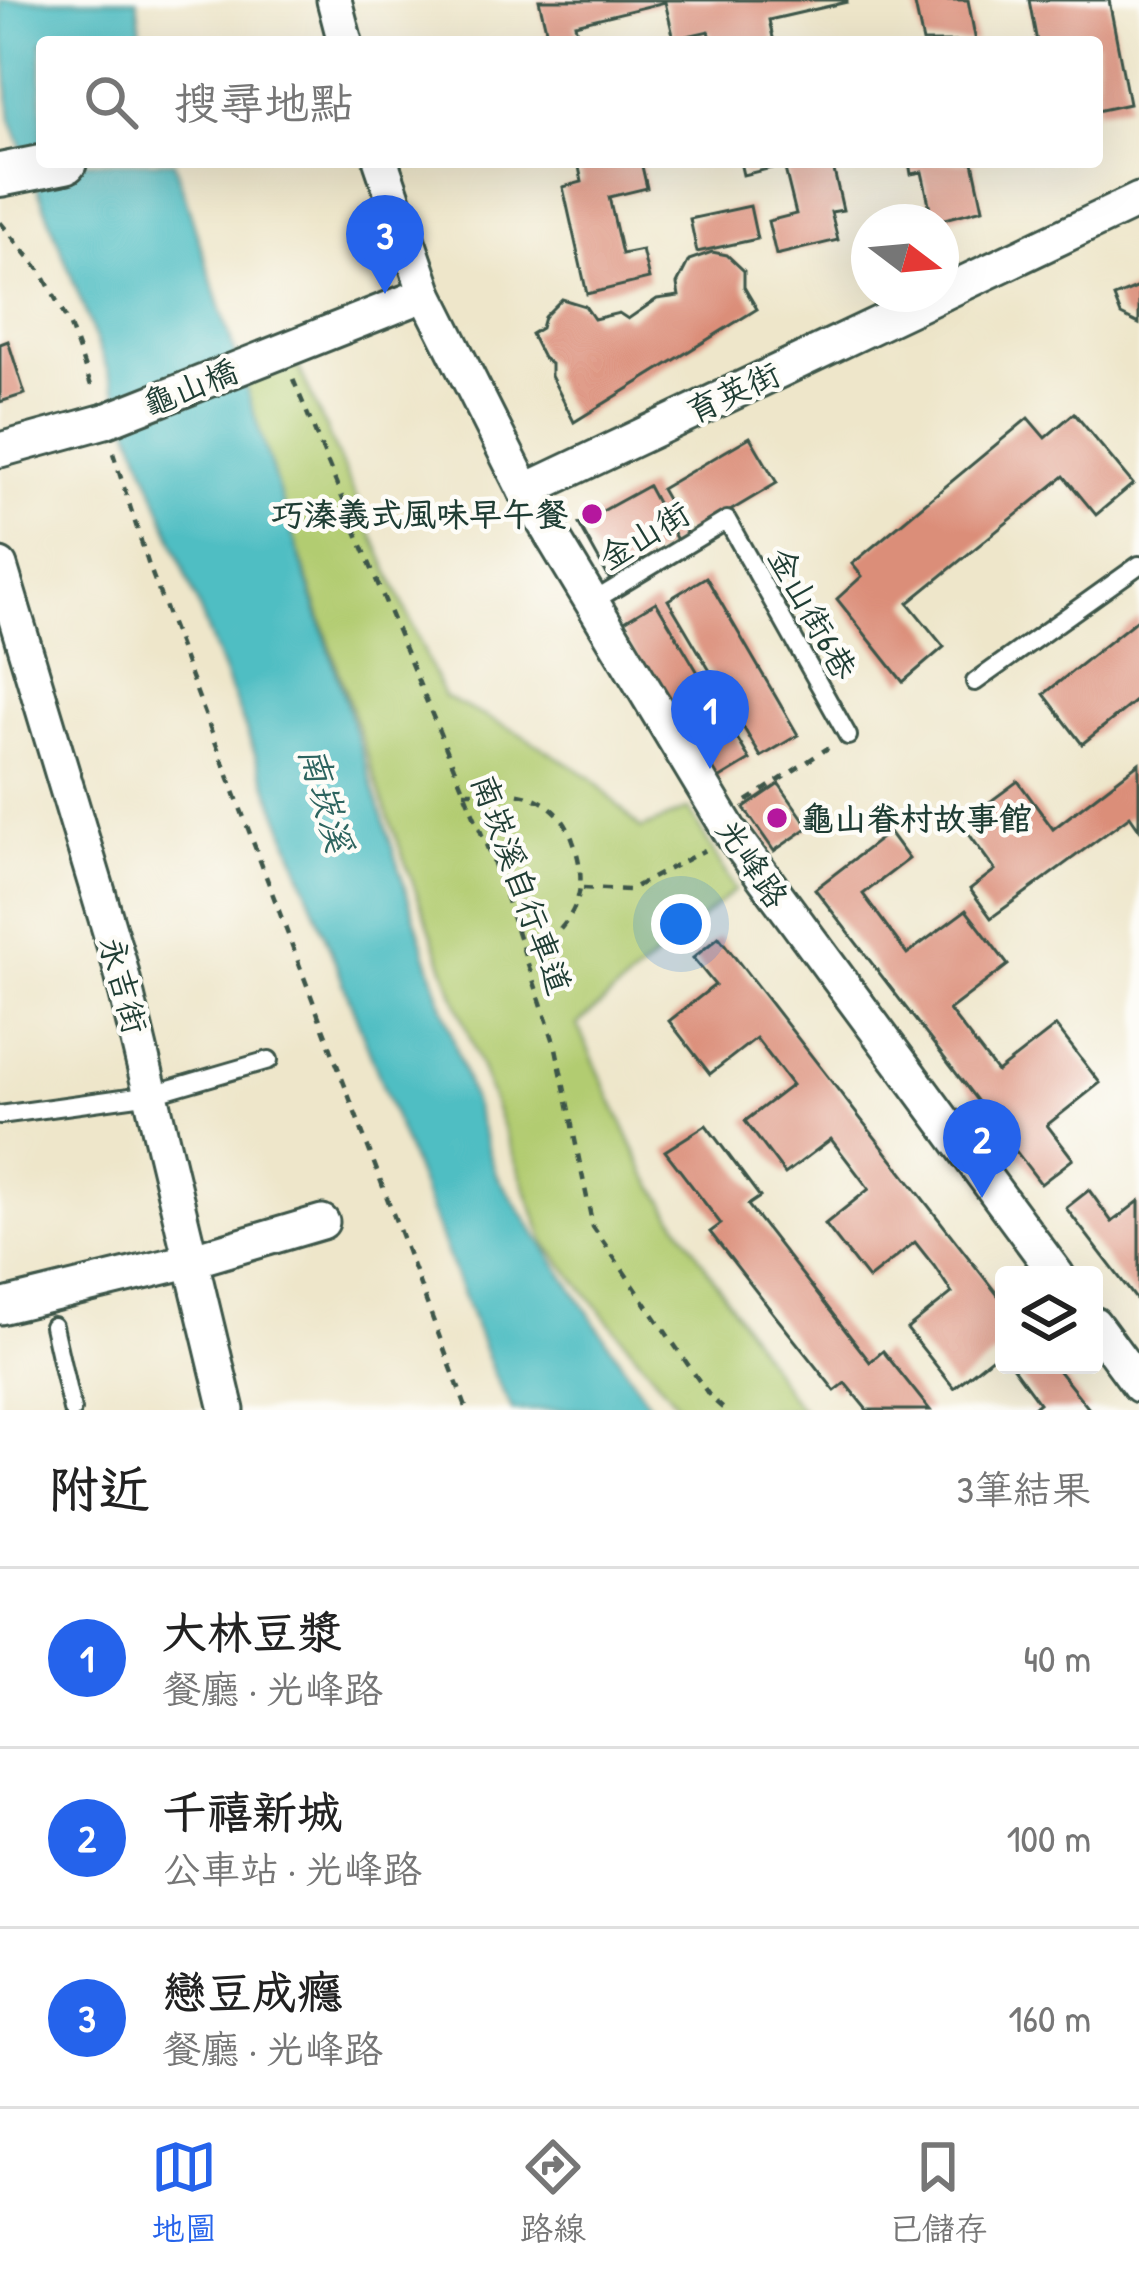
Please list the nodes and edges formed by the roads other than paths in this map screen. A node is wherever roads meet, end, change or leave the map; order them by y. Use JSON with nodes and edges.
{"nodes":[{"id":1,"x":334,"y":0,"type":"edge"},
{"id":2,"x":343,"y":36,"type":"edge"},
{"id":3,"x":36,"y":168,"type":"edge"},
{"id":4,"x":383,"y":168,"type":"edge"},
{"id":5,"x":0,"y":175,"type":"edge"},
{"id":6,"x":1139,"y":200,"type":"edge"},
{"id":7,"x":959,"y":285,"type":"edge"},
{"id":8,"x":426,"y":294,"type":"junction"},
{"id":9,"x":903,"y":312,"type":"edge"},
{"id":10,"x":0,"y":450,"type":"edge"},
{"id":11,"x":525,"y":491,"type":"junction"},
{"id":12,"x":727,"y":520,"type":"joint"},
{"id":13,"x":1139,"y":565,"type":"edge"},
{"id":14,"x":0,"y":566,"type":"edge"},
{"id":15,"x":592,"y":602,"type":"junction"},
{"id":16,"x":975,"y":682,"type":"dead end"},
{"id":17,"x":848,"y":736,"type":"road end"},
{"id":18,"x":269,"y":1060,"type":"dead end"},
{"id":19,"x":152,"y":1094,"type":"junction"},
{"id":20,"x":0,"y":1115,"type":"edge"},
{"id":21,"x":322,"y":1222,"type":"dead end"},
{"id":22,"x":193,"y":1260,"type":"junction"},
{"id":23,"x":1051,"y":1266,"type":"edge"},
{"id":24,"x":0,"y":1307,"type":"edge"},
{"id":25,"x":53,"y":1326,"type":"dead end"},
{"id":26,"x":1103,"y":1336,"type":"edge"},
{"id":27,"x":1139,"y":1384,"type":"edge"},
{"id":28,"x":71,"y":1410,"type":"edge"},
{"id":29,"x":227,"y":1410,"type":"edge"}],
"edges":[{"from":1,"to":2,"type":"street"},
{"from":3,"to":5,"type":"street"},
{"from":4,"to":8,"type":"street","name":"光峰路"},
{"from":6,"to":7,"type":"street","name":"育英街"},
{"from":8,"to":10,"type":"street","name":"龜山橋"},
{"from":8,"to":11,"type":"street","name":"光峰路"},
{"from":9,"to":11,"type":"street","name":"育英街"},
{"from":11,"to":15,"type":"street","name":"光峰路"},
{"from":12,"to":15,"type":"lane","name":"金山街"},
{"from":12,"to":17,"type":"lane","name":"金山街6巷"},
{"from":13,"to":16,"type":"lane"},
{"from":14,"to":19,"type":"street","name":"永吉街"},
{"from":15,"to":23,"type":"street","name":"光峰路"},
{"from":18,"to":19,"type":"lane"},
{"from":19,"to":20,"type":"lane"},
{"from":19,"to":22,"type":"street","name":"永吉街"},
{"from":21,"to":22,"type":"street"},
{"from":22,"to":24,"type":"street"},
{"from":22,"to":29,"type":"street","name":"永吉街"},
{"from":25,"to":28,"type":"lane"},
{"from":26,"to":27,"type":"street"}]}
